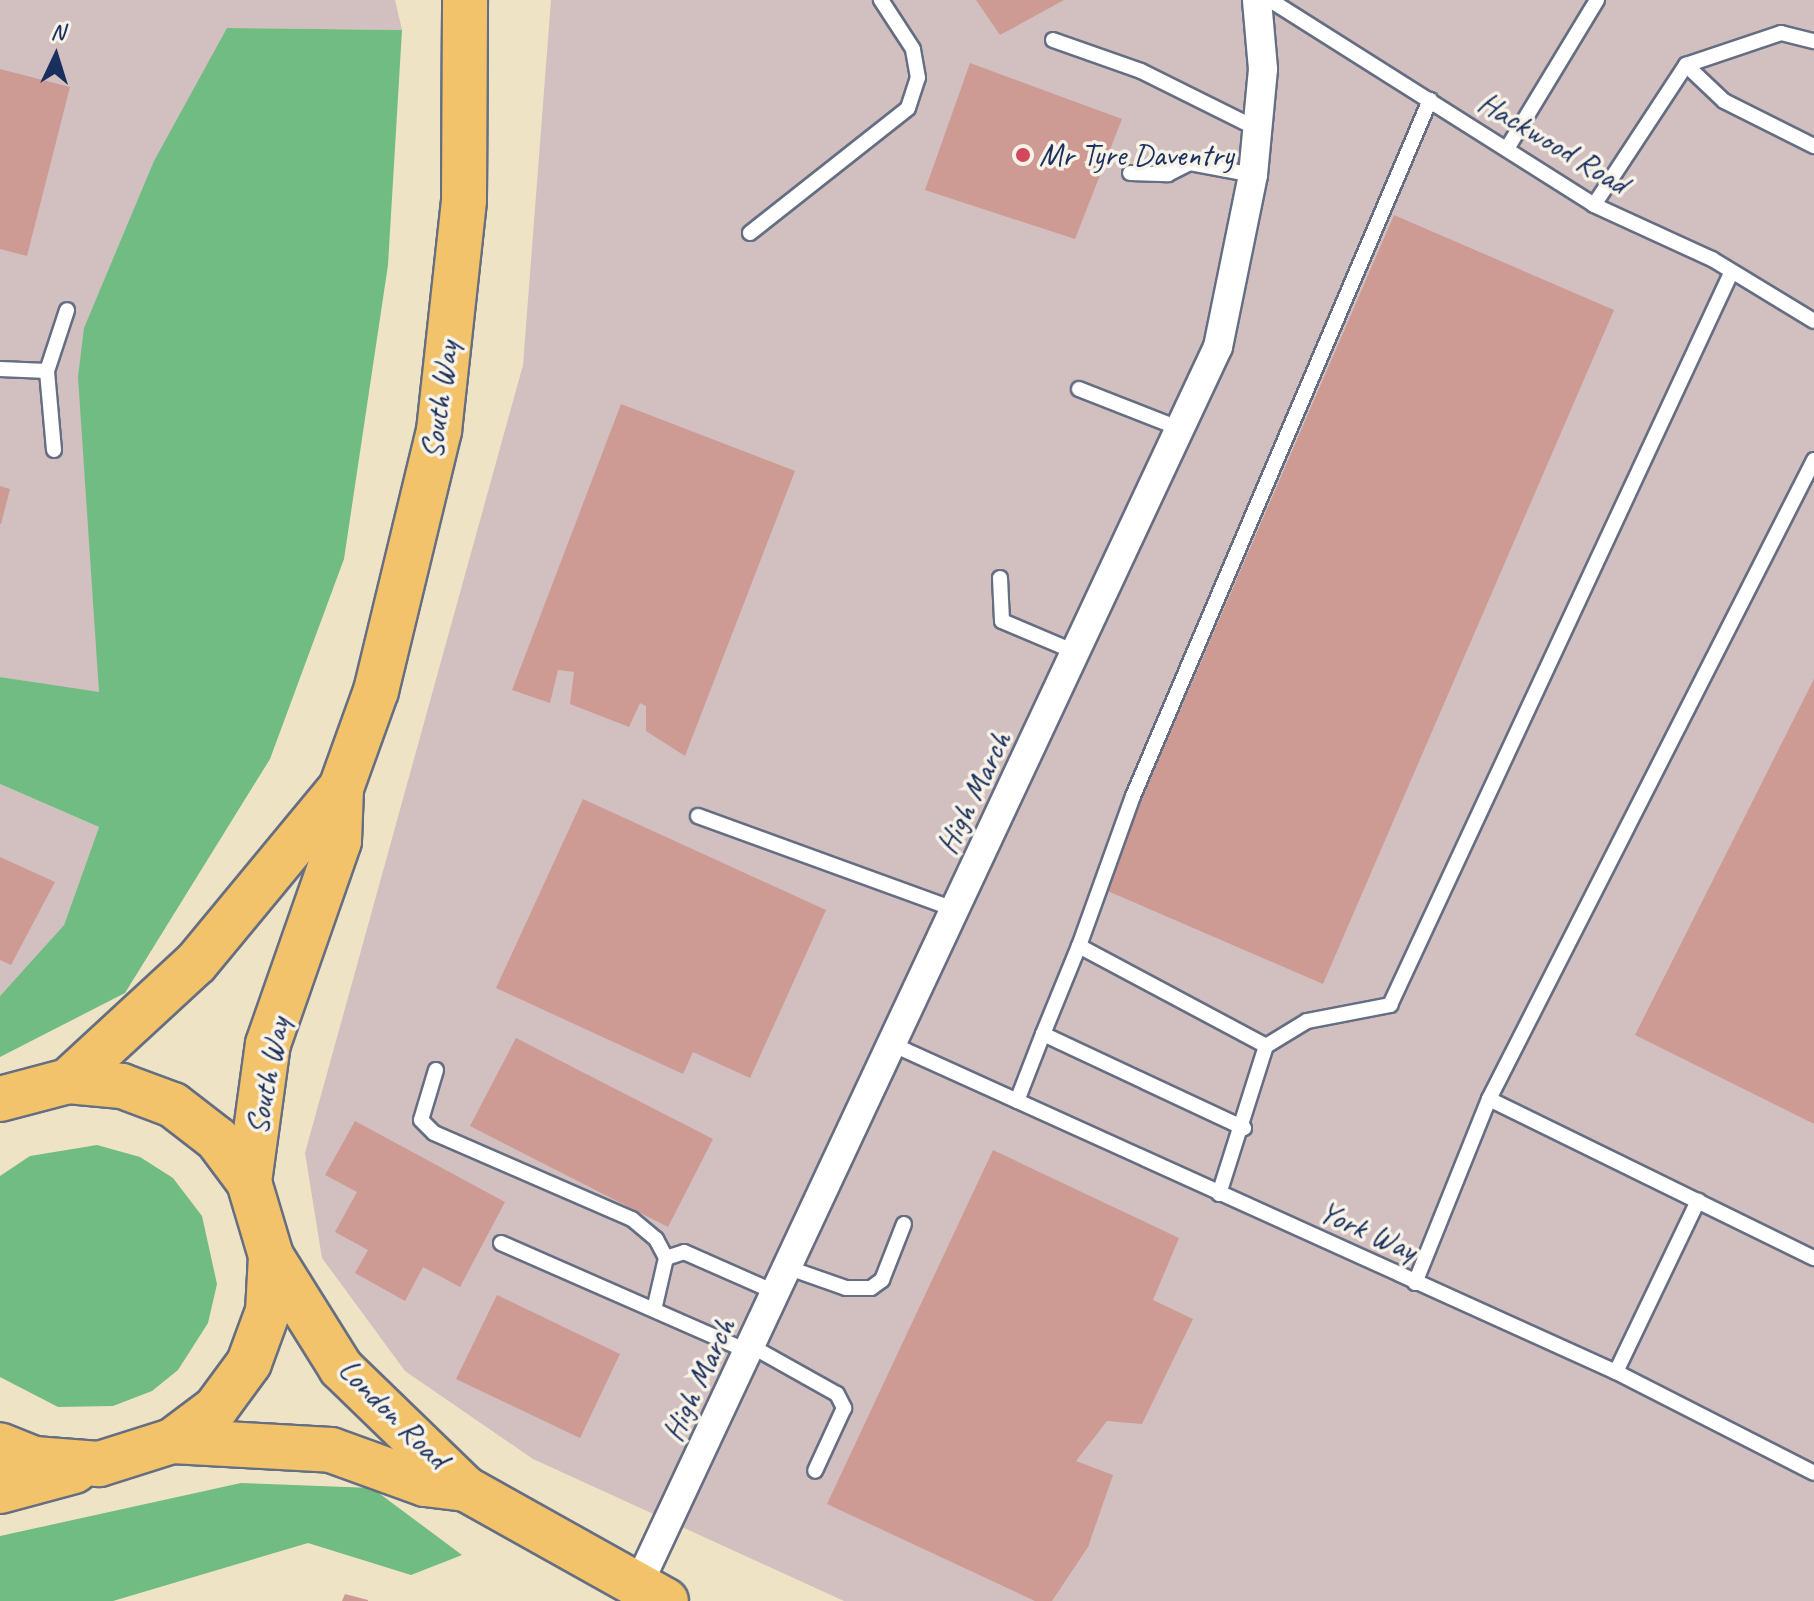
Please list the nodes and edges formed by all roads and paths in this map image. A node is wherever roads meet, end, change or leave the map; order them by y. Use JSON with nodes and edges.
{"nodes":[{"id":1,"x":465,"y":0,"type":"edge"},
{"id":2,"x":881,"y":0,"type":"edge"},
{"id":3,"x":1257,"y":0,"type":"edge"},
{"id":4,"x":1270,"y":0,"type":"edge"},
{"id":5,"x":1597,"y":0,"type":"edge"},
{"id":6,"x":1053,"y":40,"type":"dead end"},
{"id":7,"x":1814,"y":41,"type":"edge"},
{"id":8,"x":1686,"y":65,"type":"junction"},
{"id":9,"x":1430,"y":100,"type":"junction"},
{"id":10,"x":1256,"y":128,"type":"junction"},
{"id":11,"x":1814,"y":146,"type":"edge"},
{"id":12,"x":1508,"y":147,"type":"junction"},
{"id":13,"x":1130,"y":173,"type":"dead end"},
{"id":14,"x":1253,"y":175,"type":"junction"},
{"id":15,"x":1594,"y":205,"type":"junction"},
{"id":16,"x":750,"y":233,"type":"dead end"},
{"id":17,"x":1731,"y":273,"type":"junction"},
{"id":18,"x":67,"y":310,"type":"dead end"},
{"id":19,"x":1814,"y":321,"type":"edge"},
{"id":20,"x":0,"y":369,"type":"edge"},
{"id":21,"x":47,"y":371,"type":"junction"},
{"id":22,"x":1079,"y":389,"type":"dead end"},
{"id":23,"x":1181,"y":429,"type":"junction"},
{"id":24,"x":54,"y":450,"type":"dead end"},
{"id":25,"x":1814,"y":460,"type":"edge"},
{"id":26,"x":1000,"y":578,"type":"dead end"},
{"id":27,"x":1080,"y":654,"type":"junction"},
{"id":28,"x":341,"y":788,"type":"junction"},
{"id":29,"x":698,"y":816,"type":"dead end"},
{"id":30,"x":954,"y":909,"type":"junction"},
{"id":31,"x":1079,"y":946,"type":"junction"},
{"id":32,"x":1043,"y":1034,"type":"junction"},
{"id":33,"x":896,"y":1046,"type":"junction"},
{"id":34,"x":1266,"y":1046,"type":"junction"},
{"id":35,"x":436,"y":1070,"type":"dead end"},
{"id":36,"x":68,"y":1081,"type":"junction"},
{"id":37,"x":0,"y":1099,"type":"edge"},
{"id":38,"x":1489,"y":1099,"type":"junction"},
{"id":39,"x":1017,"y":1101,"type":"junction"},
{"id":40,"x":1244,"y":1128,"type":"junction"},
{"id":41,"x":249,"y":1182,"type":"junction"},
{"id":42,"x":1219,"y":1194,"type":"junction"},
{"id":43,"x":1698,"y":1201,"type":"junction"},
{"id":44,"x":904,"y":1224,"type":"dead end"},
{"id":45,"x":501,"y":1243,"type":"dead end"},
{"id":46,"x":271,"y":1256,"type":"junction"},
{"id":47,"x":666,"y":1258,"type":"junction"},
{"id":48,"x":1814,"y":1258,"type":"edge"},
{"id":49,"x":789,"y":1268,"type":"junction"},
{"id":50,"x":1415,"y":1283,"type":"junction"},
{"id":51,"x":777,"y":1293,"type":"junction"},
{"id":52,"x":654,"y":1310,"type":"junction"},
{"id":53,"x":750,"y":1349,"type":"junction"},
{"id":54,"x":1616,"y":1372,"type":"junction"},
{"id":55,"x":172,"y":1441,"type":"junction"},
{"id":56,"x":0,"y":1445,"type":"edge"},
{"id":57,"x":99,"y":1464,"type":"junction"},
{"id":58,"x":815,"y":1471,"type":"dead end"},
{"id":59,"x":1814,"y":1473,"type":"edge"},
{"id":60,"x":466,"y":1489,"type":"junction"},
{"id":61,"x":0,"y":1491,"type":"edge"},
{"id":62,"x":652,"y":1593,"type":"edge"}],
"edges":[{"from":1,"to":28,"type":"main road","name":"South Way"},
{"from":2,"to":16,"type":"lane"},
{"from":3,"to":10,"type":"street","name":"High March"},
{"from":4,"to":9,"type":"lane","name":"Hackwood Road"},
{"from":5,"to":12,"type":"lane"},
{"from":6,"to":10,"type":"lane"},
{"from":7,"to":8,"type":"lane"},
{"from":8,"to":11,"type":"lane"},
{"from":8,"to":15,"type":"lane"},
{"from":9,"to":12,"type":"lane","name":"Hackwood Road"},
{"from":9,"to":31,"type":"lane"},
{"from":10,"to":14,"type":"street","name":"High March"},
{"from":12,"to":15,"type":"lane","name":"Hackwood Road"},
{"from":13,"to":14,"type":"lane"},
{"from":14,"to":23,"type":"street","name":"High March"},
{"from":15,"to":17,"type":"lane","name":"Hackwood Road"},
{"from":17,"to":19,"type":"lane","name":"Hackwood Road"},
{"from":17,"to":34,"type":"lane"},
{"from":18,"to":21,"type":"lane"},
{"from":20,"to":21,"type":"lane"},
{"from":21,"to":24,"type":"lane"},
{"from":22,"to":23,"type":"lane"},
{"from":23,"to":27,"type":"street","name":"High March"},
{"from":25,"to":38,"type":"lane"},
{"from":26,"to":27,"type":"lane"},
{"from":27,"to":30,"type":"street","name":"High March"},
{"from":28,"to":36,"type":"main road","name":"South Way"},
{"from":28,"to":41,"type":"main road","name":"South Way"},
{"from":29,"to":30,"type":"lane"},
{"from":30,"to":33,"type":"street","name":"High March"},
{"from":31,"to":32,"type":"lane"},
{"from":31,"to":34,"type":"lane"},
{"from":32,"to":39,"type":"lane"},
{"from":32,"to":40,"type":"lane"},
{"from":33,"to":39,"type":"lane","name":"York Way"},
{"from":33,"to":49,"type":"street","name":"High March"},
{"from":34,"to":40,"type":"lane"},
{"from":35,"to":47,"type":"lane"},
{"from":36,"to":37,"type":"main road"},
{"from":36,"to":41,"type":"main road"},
{"from":38,"to":43,"type":"lane"},
{"from":38,"to":50,"type":"lane"},
{"from":39,"to":42,"type":"lane","name":"York Way"},
{"from":40,"to":42,"type":"lane"},
{"from":41,"to":46,"type":"main road"},
{"from":42,"to":50,"type":"lane","name":"York Way"},
{"from":43,"to":48,"type":"lane"},
{"from":43,"to":54,"type":"lane"},
{"from":44,"to":49,"type":"lane"},
{"from":45,"to":52,"type":"lane"},
{"from":46,"to":55,"type":"main road"},
{"from":46,"to":60,"type":"main road","name":"London Road"},
{"from":47,"to":51,"type":"lane"},
{"from":47,"to":52,"type":"lane"},
{"from":49,"to":51,"type":"street","name":"High March"},
{"from":50,"to":54,"type":"lane","name":"York Way"},
{"from":51,"to":53,"type":"street","name":"High March"},
{"from":52,"to":53,"type":"lane"},
{"from":53,"to":58,"type":"lane"},
{"from":53,"to":62,"type":"street","name":"High March"},
{"from":54,"to":59,"type":"lane","name":"York Way"},
{"from":55,"to":57,"type":"main road"},
{"from":55,"to":60,"type":"main road","name":"London Road"},
{"from":56,"to":57,"type":"main road"},
{"from":57,"to":61,"type":"main road"},
{"from":60,"to":62,"type":"main road","name":"London Road"}]}
